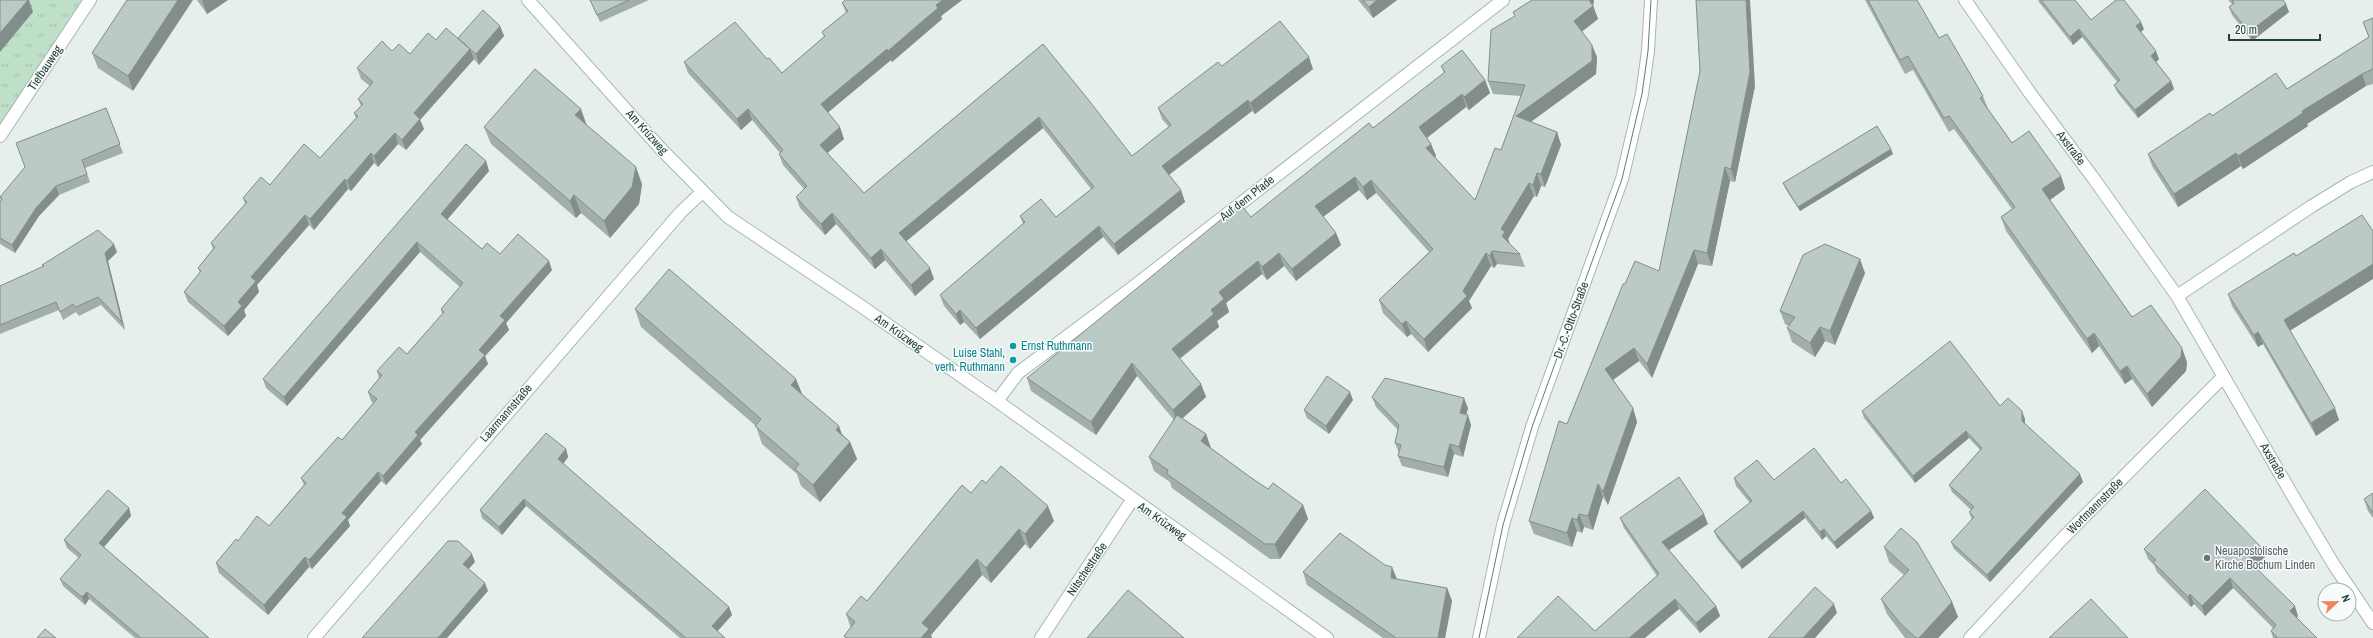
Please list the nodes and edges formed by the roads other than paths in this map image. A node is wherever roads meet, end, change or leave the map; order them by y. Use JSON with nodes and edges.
{"nodes":[{"id":1,"x":90,"y":0,"type":"edge"},
{"id":2,"x":528,"y":0,"type":"edge"},
{"id":3,"x":1503,"y":0,"type":"edge"},
{"id":4,"x":1651,"y":0,"type":"edge"},
{"id":5,"x":1965,"y":0,"type":"edge"},
{"id":6,"x":0,"y":136,"type":"edge"},
{"id":7,"x":2373,"y":172,"type":"edge"},
{"id":8,"x":702,"y":192,"type":"junction"},
{"id":9,"x":2177,"y":296,"type":"junction"},
{"id":10,"x":2223,"y":377,"type":"junction"},
{"id":11,"x":997,"y":402,"type":"junction"},
{"id":12,"x":1132,"y":500,"type":"junction"},
{"id":13,"x":2373,"y":623,"type":"edge"},
{"id":14,"x":314,"y":638,"type":"edge"},
{"id":15,"x":1041,"y":638,"type":"edge"},
{"id":16,"x":1327,"y":638,"type":"edge"},
{"id":17,"x":1479,"y":638,"type":"edge"},
{"id":18,"x":1970,"y":638,"type":"edge"}],
"edges":[{"from":1,"to":6,"type":"street","name":"Tiefbauweg"},
{"from":2,"to":8,"type":"street","name":"Am Krüzweg"},
{"from":3,"to":11,"type":"street","name":"Auf dem Pfade"},
{"from":4,"to":17,"type":"street","name":"Dr.-C.-Otto-Straße"},
{"from":5,"to":9,"type":"street","name":"Axstraße"},
{"from":7,"to":9,"type":"street"},
{"from":8,"to":11,"type":"street","name":"Am Krüzweg"},
{"from":8,"to":14,"type":"street","name":"Laarmannstraße"},
{"from":9,"to":10,"type":"street","name":"Axstraße"},
{"from":10,"to":13,"type":"street","name":"Axstraße"},
{"from":10,"to":18,"type":"street","name":"Wortmannstraße"},
{"from":11,"to":12,"type":"street","name":"Am Krüzweg"},
{"from":12,"to":15,"type":"street","name":"Nitschestraße"},
{"from":12,"to":16,"type":"street","name":"Am Krüzweg"}]}
